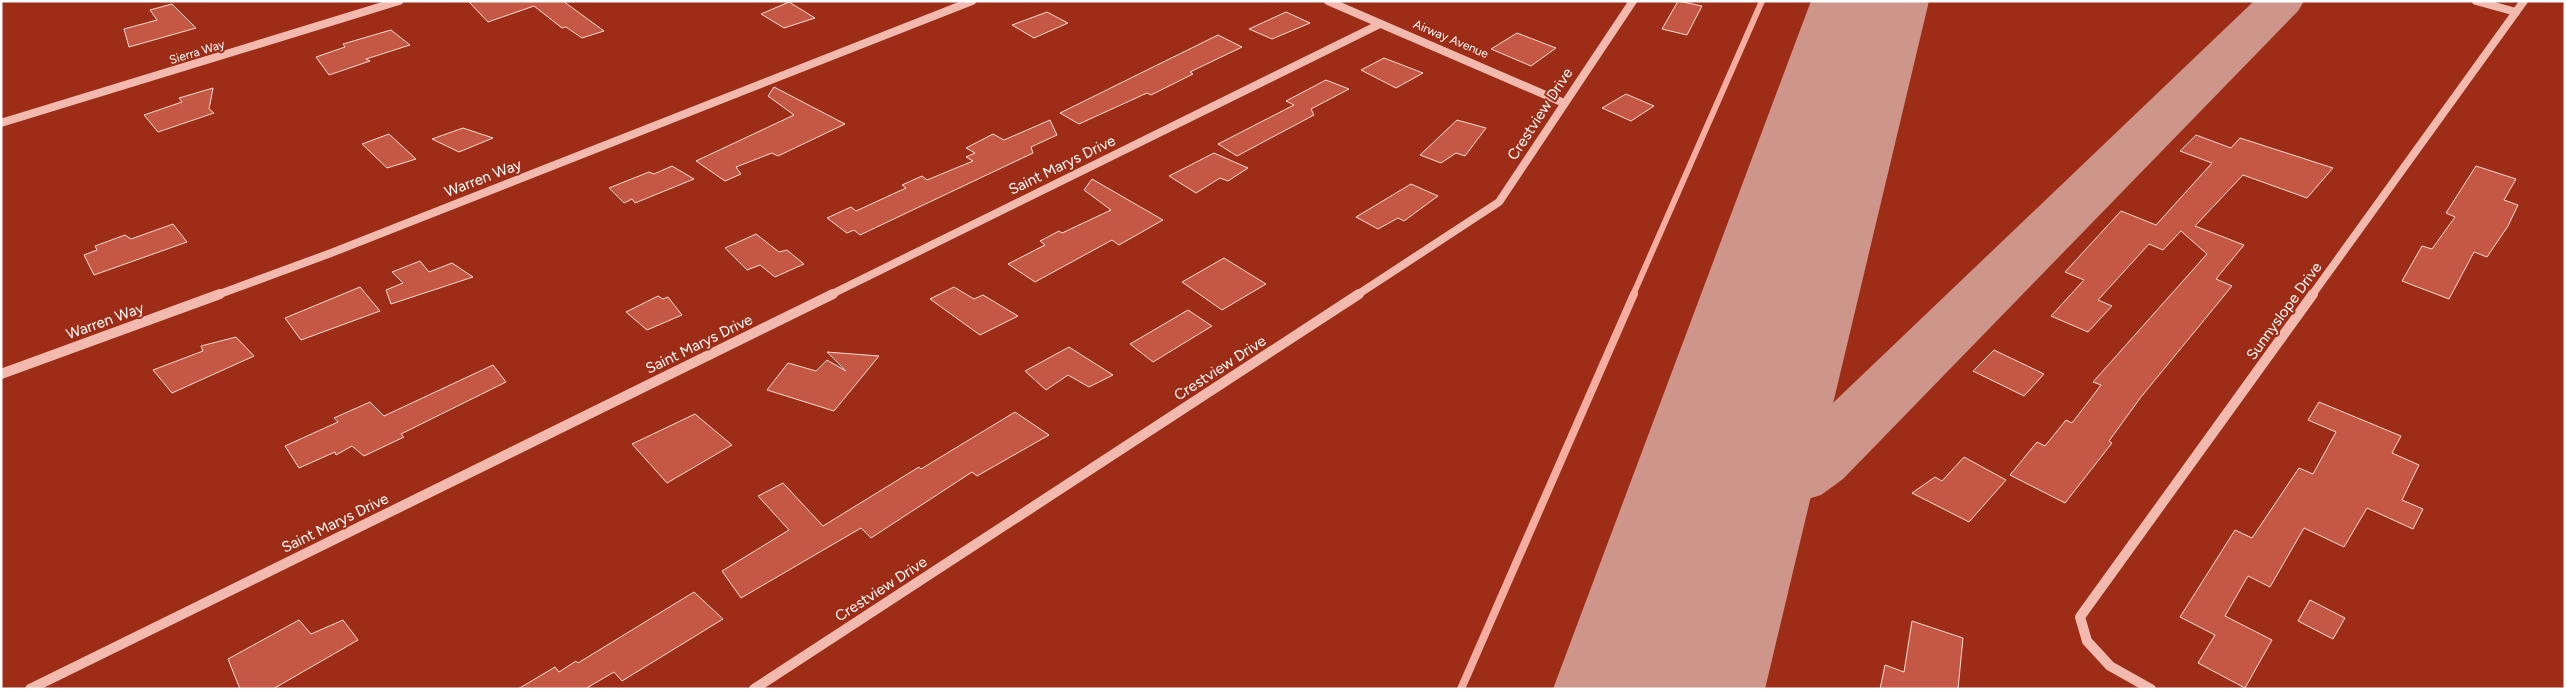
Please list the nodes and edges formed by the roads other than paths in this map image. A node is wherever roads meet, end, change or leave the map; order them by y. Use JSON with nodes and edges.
{"nodes":[{"id":1,"x":399,"y":1,"type":"edge"},
{"id":2,"x":972,"y":1,"type":"edge"},
{"id":3,"x":1328,"y":1,"type":"edge"},
{"id":4,"x":1633,"y":1,"type":"edge"},
{"id":5,"x":2476,"y":1,"type":"edge"},
{"id":6,"x":2524,"y":1,"type":"edge"},
{"id":7,"x":2516,"y":12,"type":"junction"},
{"id":8,"x":1380,"y":24,"type":"junction"},
{"id":9,"x":1564,"y":103,"type":"junction"},
{"id":10,"x":1,"y":124,"type":"edge"},
{"id":11,"x":1,"y":374,"type":"edge"},
{"id":12,"x":2087,"y":641,"type":"joint"},
{"id":13,"x":30,"y":689,"type":"edge"},
{"id":14,"x":754,"y":689,"type":"edge"},
{"id":15,"x":2151,"y":689,"type":"edge"}],
"edges":[{"from":1,"to":10,"type":"street","name":"Sierra Way"},
{"from":2,"to":11,"type":"street","name":"Warren Way"},
{"from":3,"to":8,"type":"street","name":"Airway Avenue"},
{"from":4,"to":9,"type":"street","name":"Crestview Drive"},
{"from":5,"to":7,"type":"street"},
{"from":6,"to":7,"type":"street","name":"Sunnyslope Drive"},
{"from":7,"to":12,"type":"street","name":"Sunnyslope Drive"},
{"from":8,"to":9,"type":"street","name":"Airway Avenue"},
{"from":8,"to":13,"type":"street","name":"Saint Marys Drive"},
{"from":9,"to":14,"type":"street","name":"Crestview Drive"},
{"from":12,"to":15,"type":"street"}]}
